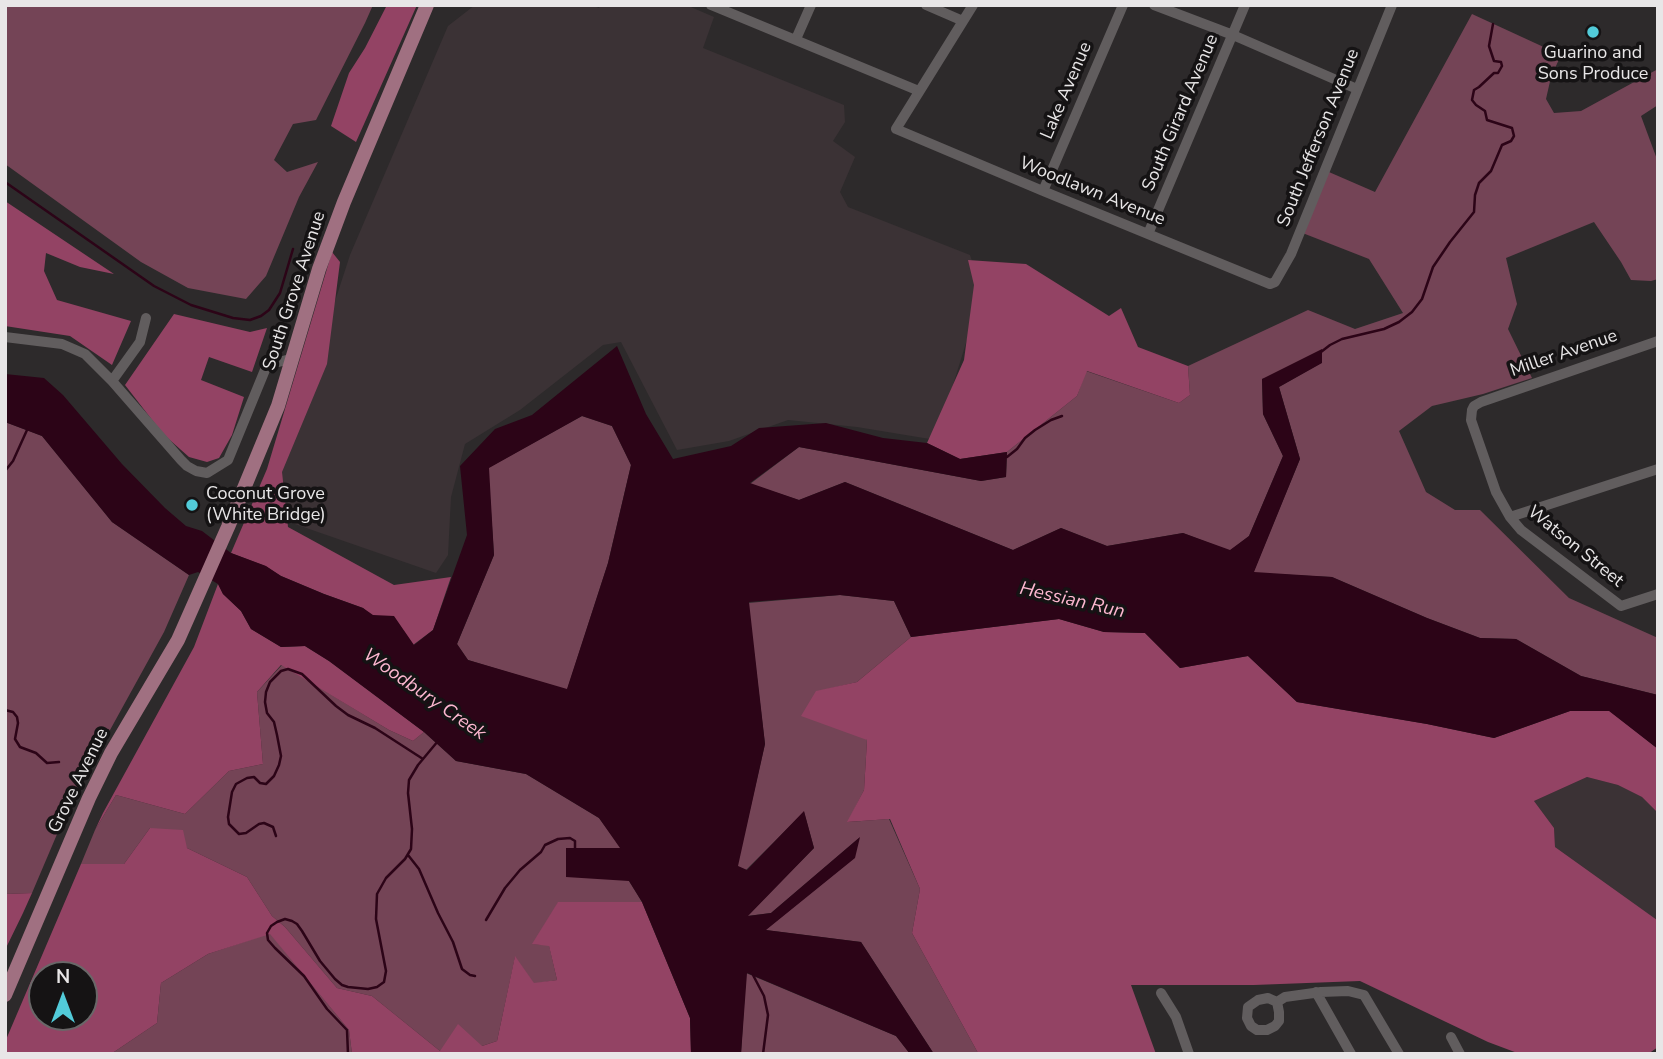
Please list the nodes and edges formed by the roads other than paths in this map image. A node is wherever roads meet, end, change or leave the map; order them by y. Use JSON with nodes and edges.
{"nodes":[{"id":1,"x":428,"y":5,"type":"edge"},
{"id":2,"x":711,"y":5,"type":"edge"},
{"id":3,"x":811,"y":5,"type":"edge"},
{"id":4,"x":926,"y":5,"type":"edge"},
{"id":5,"x":973,"y":5,"type":"edge"},
{"id":6,"x":1123,"y":5,"type":"edge"},
{"id":7,"x":1154,"y":5,"type":"edge"},
{"id":8,"x":1245,"y":5,"type":"edge"},
{"id":9,"x":1392,"y":5,"type":"edge"},
{"id":10,"x":963,"y":21,"type":"junction"},
{"id":11,"x":1233,"y":35,"type":"junction"},
{"id":12,"x":796,"y":39,"type":"junction"},
{"id":13,"x":1357,"y":89,"type":"junction"},
{"id":14,"x":919,"y":91,"type":"junction"},
{"id":15,"x":1043,"y":191,"type":"junction"},
{"id":16,"x":1148,"y":234,"type":"junction"},
{"id":17,"x":1275,"y":282,"type":"joint"},
{"id":18,"x":146,"y":318,"type":"dead end"},
{"id":19,"x":5,"y":337,"type":"edge"},
{"id":20,"x":1658,"y":341,"type":"edge"},
{"id":21,"x":294,"y":358,"type":"junction"},
{"id":22,"x":112,"y":381,"type":"junction"},
{"id":23,"x":1482,"y":401,"type":"joint"},
{"id":24,"x":1658,"y":469,"type":"edge"},
{"id":25,"x":1510,"y":517,"type":"junction"},
{"id":26,"x":201,"y":590,"type":"joint"},
{"id":27,"x":1658,"y":594,"type":"edge"},
{"id":28,"x":1161,"y":992,"type":"dead end"},
{"id":29,"x":1316,"y":992,"type":"junction"},
{"id":30,"x":5,"y":995,"type":"edge"},
{"id":31,"x":1276,"y":1002,"type":"dead end"},
{"id":32,"x":1451,"y":1037,"type":"dead end"},
{"id":33,"x":1189,"y":1054,"type":"edge"},
{"id":34,"x":1351,"y":1054,"type":"edge"},
{"id":35,"x":1399,"y":1054,"type":"edge"},
{"id":36,"x":1460,"y":1054,"type":"edge"}],
"edges":[{"from":1,"to":21,"type":"main road","name":"South Grove Avenue"},
{"from":2,"to":12,"type":"street"},
{"from":3,"to":12,"type":"street"},
{"from":4,"to":10,"type":"street"},
{"from":5,"to":10,"type":"street"},
{"from":6,"to":15,"type":"street","name":"Lake Avenue"},
{"from":7,"to":11,"type":"street"},
{"from":8,"to":11,"type":"street","name":"South Girard Avenue"},
{"from":9,"to":13,"type":"street","name":"South Jefferson Avenue"},
{"from":10,"to":14,"type":"street"},
{"from":11,"to":13,"type":"street"},
{"from":11,"to":16,"type":"street","name":"South Girard Avenue"},
{"from":12,"to":14,"type":"street"},
{"from":13,"to":17,"type":"street","name":"South Jefferson Avenue"},
{"from":14,"to":15,"type":"street","name":"Woodlawn Avenue"},
{"from":15,"to":16,"type":"street","name":"Woodlawn Avenue"},
{"from":16,"to":17,"type":"street","name":"Woodlawn Avenue"},
{"from":18,"to":22,"type":"street"},
{"from":19,"to":22,"type":"street"},
{"from":20,"to":23,"type":"street","name":"Miller Avenue"},
{"from":21,"to":22,"type":"street"},
{"from":21,"to":26,"type":"main road","name":"South Grove Avenue"},
{"from":23,"to":25,"type":"street","name":"Watson Street"},
{"from":24,"to":25,"type":"street"},
{"from":25,"to":27,"type":"street","name":"Watson Street"},
{"from":26,"to":30,"type":"main road","name":"Grove Avenue"},
{"from":28,"to":33,"type":"street"},
{"from":29,"to":31,"type":"street"},
{"from":29,"to":34,"type":"street"},
{"from":29,"to":35,"type":"street"},
{"from":32,"to":36,"type":"street"}]}
